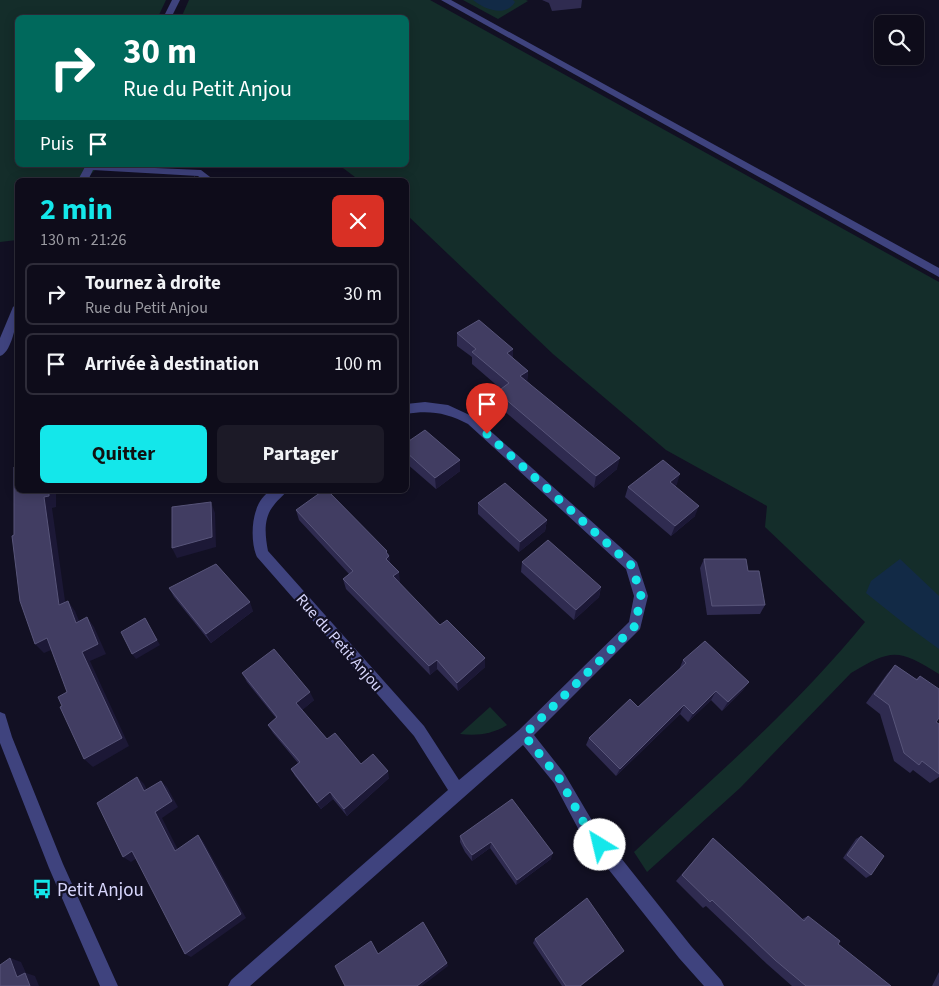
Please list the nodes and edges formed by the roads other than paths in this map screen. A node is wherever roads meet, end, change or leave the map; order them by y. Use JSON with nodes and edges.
{"nodes":[{"id":1,"x":176,"y":0,"type":"edge"},
{"id":2,"x":445,"y":0,"type":"edge"},
{"id":3,"x":168,"y":15,"type":"edge"},
{"id":4,"x":107,"y":167,"type":"edge"},
{"id":5,"x":207,"y":178,"type":"edge"},
{"id":6,"x":939,"y":273,"type":"edge"},
{"id":7,"x":15,"y":314,"type":"edge"},
{"id":8,"x":0,"y":352,"type":"edge"},
{"id":9,"x":409,"y":409,"type":"edge"},
{"id":10,"x":276,"y":493,"type":"edge"},
{"id":11,"x":0,"y":718,"type":"edge"},
{"id":12,"x":524,"y":735,"type":"junction"},
{"id":13,"x":457,"y":792,"type":"junction"},
{"id":14,"x":109,"y":986,"type":"edge"},
{"id":15,"x":237,"y":986,"type":"edge"},
{"id":16,"x":715,"y":986,"type":"edge"}],
"edges":[{"from":1,"to":3,"type":"street"},
{"from":2,"to":6,"type":"street"},
{"from":4,"to":5,"type":"street"},
{"from":7,"to":8,"type":"street"},
{"from":9,"to":12,"type":"street"},
{"from":10,"to":13,"type":"street","name":"Rue du Petit Anjou"},
{"from":11,"to":14,"type":"street"},
{"from":12,"to":13,"type":"street"},
{"from":12,"to":16,"type":"street"},
{"from":13,"to":15,"type":"street"}]}
